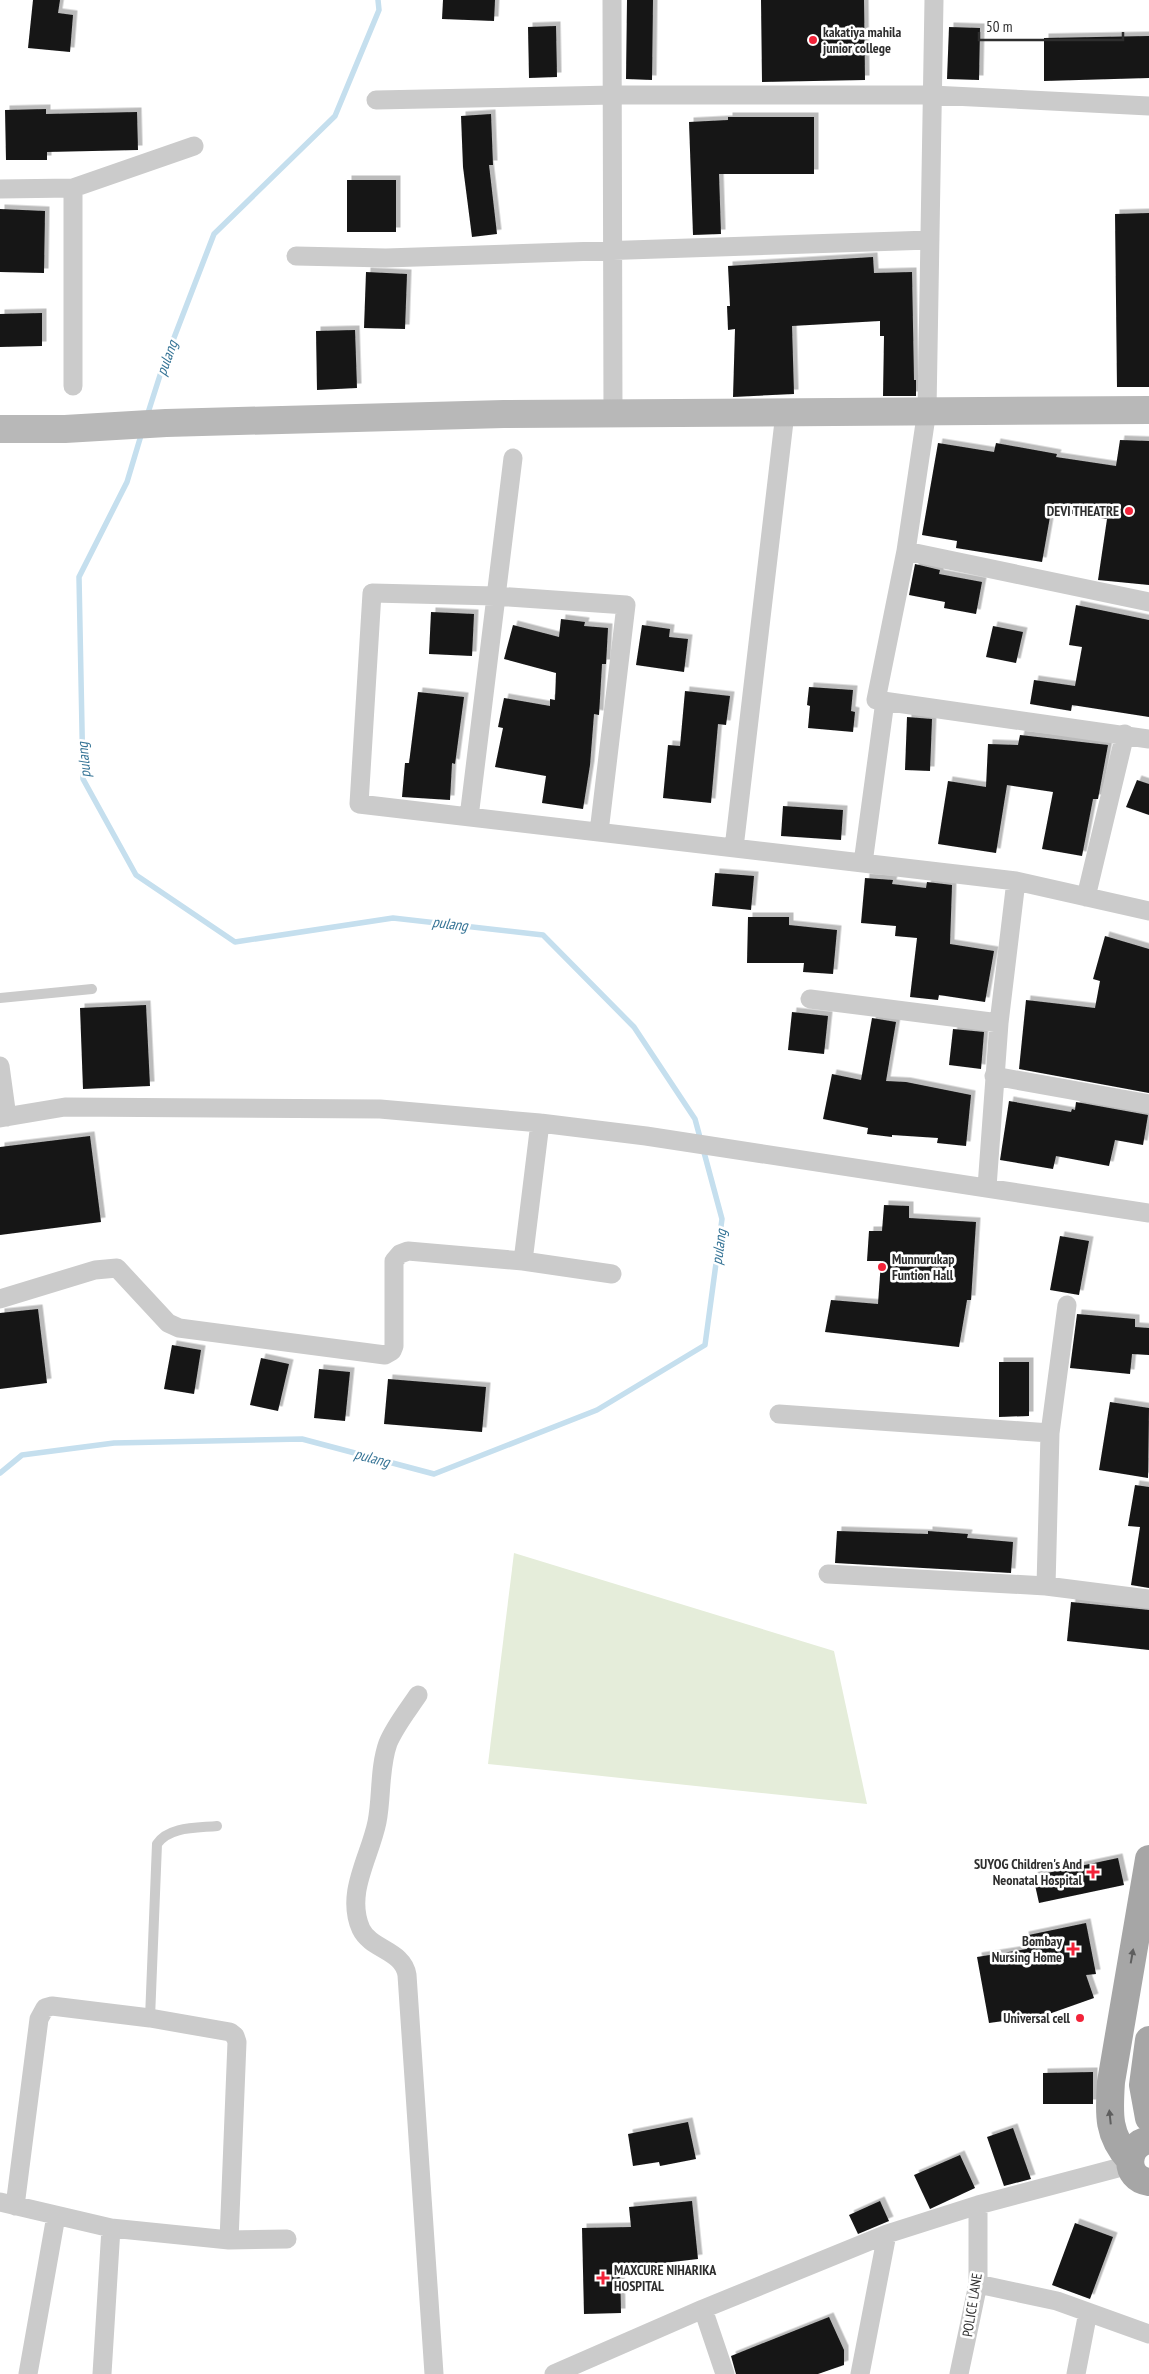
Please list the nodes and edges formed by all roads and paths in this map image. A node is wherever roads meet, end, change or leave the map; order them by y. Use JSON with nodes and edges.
{"nodes":[{"id":1,"x":612,"y":0,"type":"edge"},
{"id":2,"x":934,"y":0,"type":"edge"},
{"id":3,"x":613,"y":95,"type":"junction"},
{"id":4,"x":932,"y":95,"type":"junction"},
{"id":5,"x":376,"y":100,"type":"dead end"},
{"id":6,"x":1149,"y":106,"type":"edge"},
{"id":7,"x":194,"y":146,"type":"dead end"},
{"id":8,"x":73,"y":188,"type":"junction"},
{"id":9,"x":0,"y":189,"type":"edge"},
{"id":10,"x":930,"y":240,"type":"junction"},
{"id":11,"x":612,"y":250,"type":"junction"},
{"id":12,"x":296,"y":256,"type":"dead end"},
{"id":13,"x":73,"y":386,"type":"dead end"},
{"id":14,"x":927,"y":410,"type":"junction"},
{"id":15,"x":1149,"y":410,"type":"edge"},
{"id":16,"x":613,"y":413,"type":"junction"},
{"id":17,"x":786,"y":413,"type":"junction"},
{"id":18,"x":0,"y":429,"type":"edge"},
{"id":19,"x":513,"y":458,"type":"dead end"},
{"id":20,"x":906,"y":551,"type":"junction"},
{"id":21,"x":495,"y":596,"type":"junction"},
{"id":22,"x":1149,"y":602,"type":"edge"},
{"id":23,"x":885,"y":701,"type":"junction"},
{"id":24,"x":1125,"y":734,"type":"junction"},
{"id":25,"x":1149,"y":739,"type":"edge"},
{"id":26,"x":469,"y":817,"type":"junction"},
{"id":27,"x":599,"y":832,"type":"junction"},
{"id":28,"x":734,"y":848,"type":"junction"},
{"id":29,"x":864,"y":863,"type":"junction"},
{"id":30,"x":1016,"y":881,"type":"junction"},
{"id":31,"x":1086,"y":898,"type":"junction"},
{"id":32,"x":1149,"y":911,"type":"edge"},
{"id":33,"x":92,"y":989,"type":"dead end"},
{"id":34,"x":0,"y":998,"type":"edge"},
{"id":35,"x":810,"y":999,"type":"dead end"},
{"id":36,"x":1000,"y":1023,"type":"junction"},
{"id":37,"x":0,"y":1066,"type":"edge"},
{"id":38,"x":994,"y":1076,"type":"junction"},
{"id":39,"x":1149,"y":1104,"type":"edge"},
{"id":40,"x":3,"y":1117,"type":"edge"},
{"id":41,"x":540,"y":1122,"type":"junction"},
{"id":42,"x":987,"y":1187,"type":"junction"},
{"id":43,"x":1149,"y":1212,"type":"edge"},
{"id":44,"x":523,"y":1261,"type":"junction"},
{"id":45,"x":612,"y":1274,"type":"dead end"},
{"id":46,"x":0,"y":1299,"type":"edge"},
{"id":47,"x":1067,"y":1305,"type":"dead end"},
{"id":48,"x":779,"y":1414,"type":"dead end"},
{"id":49,"x":1050,"y":1433,"type":"junction"},
{"id":50,"x":828,"y":1574,"type":"dead end"},
{"id":51,"x":1046,"y":1586,"type":"junction"},
{"id":52,"x":1149,"y":1599,"type":"edge"},
{"id":53,"x":418,"y":1695,"type":"dead end"},
{"id":54,"x":217,"y":1826,"type":"dead end"},
{"id":55,"x":1149,"y":1859,"type":"edge"},
{"id":56,"x":150,"y":2018,"type":"junction"},
{"id":57,"x":1149,"y":2040,"type":"edge"},
{"id":58,"x":1149,"y":2118,"type":"edge"},
{"id":59,"x":1149,"y":2140,"type":"edge"},
{"id":60,"x":1136,"y":2169,"type":"edge"},
{"id":61,"x":7,"y":2204,"type":"edge"},
{"id":62,"x":978,"y":2205,"type":"junction"},
{"id":63,"x":56,"y":2216,"type":"junction"},
{"id":64,"x":111,"y":2228,"type":"junction"},
{"id":65,"x":887,"y":2234,"type":"junction"},
{"id":66,"x":287,"y":2239,"type":"dead end"},
{"id":67,"x":229,"y":2240,"type":"junction"},
{"id":68,"x":978,"y":2284,"type":"junction"},
{"id":69,"x":702,"y":2310,"type":"junction"},
{"id":70,"x":1088,"y":2312,"type":"junction"},
{"id":71,"x":1149,"y":2334,"type":"edge"},
{"id":72,"x":564,"y":2372,"type":"edge"},
{"id":73,"x":28,"y":2374,"type":"edge"},
{"id":74,"x":102,"y":2374,"type":"edge"},
{"id":75,"x":434,"y":2374,"type":"edge"},
{"id":76,"x":725,"y":2374,"type":"edge"},
{"id":77,"x":860,"y":2374,"type":"edge"},
{"id":78,"x":959,"y":2374,"type":"edge"},
{"id":79,"x":1076,"y":2374,"type":"edge"}],
"edges":[{"from":1,"to":3,"type":"street"},
{"from":2,"to":4,"type":"street"},
{"from":3,"to":4,"type":"street"},
{"from":3,"to":5,"type":"street"},
{"from":3,"to":11,"type":"street"},
{"from":4,"to":6,"type":"street"},
{"from":4,"to":10,"type":"street"},
{"from":7,"to":8,"type":"street"},
{"from":8,"to":9,"type":"street"},
{"from":8,"to":13,"type":"street"},
{"from":10,"to":11,"type":"street"},
{"from":10,"to":14,"type":"street"},
{"from":11,"to":12,"type":"street"},
{"from":11,"to":16,"type":"street"},
{"from":14,"to":15,"type":"street"},
{"from":14,"to":17,"type":"street"},
{"from":14,"to":20,"type":"street"},
{"from":16,"to":17,"type":"street"},
{"from":16,"to":18,"type":"street"},
{"from":17,"to":28,"type":"street"},
{"from":19,"to":21,"type":"street"},
{"from":20,"to":22,"type":"street"},
{"from":20,"to":23,"type":"street"},
{"from":21,"to":26,"type":"street"},
{"from":21,"to":26,"type":"street"},
{"from":21,"to":27,"type":"street"},
{"from":23,"to":24,"type":"street"},
{"from":23,"to":29,"type":"street"},
{"from":24,"to":25,"type":"street"},
{"from":24,"to":31,"type":"street"},
{"from":26,"to":27,"type":"street"},
{"from":27,"to":28,"type":"street"},
{"from":28,"to":29,"type":"street"},
{"from":29,"to":30,"type":"street"},
{"from":30,"to":31,"type":"street"},
{"from":30,"to":36,"type":"street"},
{"from":31,"to":32,"type":"street"},
{"from":33,"to":34,"type":"lane"},
{"from":35,"to":36,"type":"street"},
{"from":36,"to":38,"type":"street"},
{"from":37,"to":40,"type":"street"},
{"from":38,"to":39,"type":"street"},
{"from":38,"to":42,"type":"street"},
{"from":40,"to":41,"type":"street"},
{"from":41,"to":42,"type":"street"},
{"from":41,"to":44,"type":"street"},
{"from":42,"to":43,"type":"street"},
{"from":44,"to":45,"type":"street"},
{"from":44,"to":46,"type":"street"},
{"from":47,"to":49,"type":"street"},
{"from":48,"to":49,"type":"street"},
{"from":49,"to":51,"type":"street"},
{"from":50,"to":51,"type":"street"},
{"from":51,"to":52,"type":"street"},
{"from":53,"to":75,"type":"street"},
{"from":54,"to":56,"type":"lane"},
{"from":60,"to":55,"type":"main road","one_way":true},
{"from":56,"to":61,"type":"street"},
{"from":56,"to":67,"type":"street"},
{"from":57,"to":58,"type":"main road"},
{"from":59,"to":60,"type":"main road"},
{"from":60,"to":62,"type":"street"},
{"from":61,"to":63,"type":"street"},
{"from":62,"to":65,"type":"street"},
{"from":62,"to":68,"type":"street","name":"POLICE LANE"},
{"from":63,"to":64,"type":"street"},
{"from":63,"to":73,"type":"street"},
{"from":64,"to":67,"type":"street"},
{"from":64,"to":74,"type":"street"},
{"from":65,"to":69,"type":"street"},
{"from":65,"to":77,"type":"street"},
{"from":66,"to":67,"type":"street"},
{"from":68,"to":70,"type":"street"},
{"from":68,"to":78,"type":"street","name":"POLICE LANE"},
{"from":69,"to":72,"type":"street"},
{"from":69,"to":76,"type":"street"},
{"from":70,"to":71,"type":"street"},
{"from":70,"to":79,"type":"street"}]}
